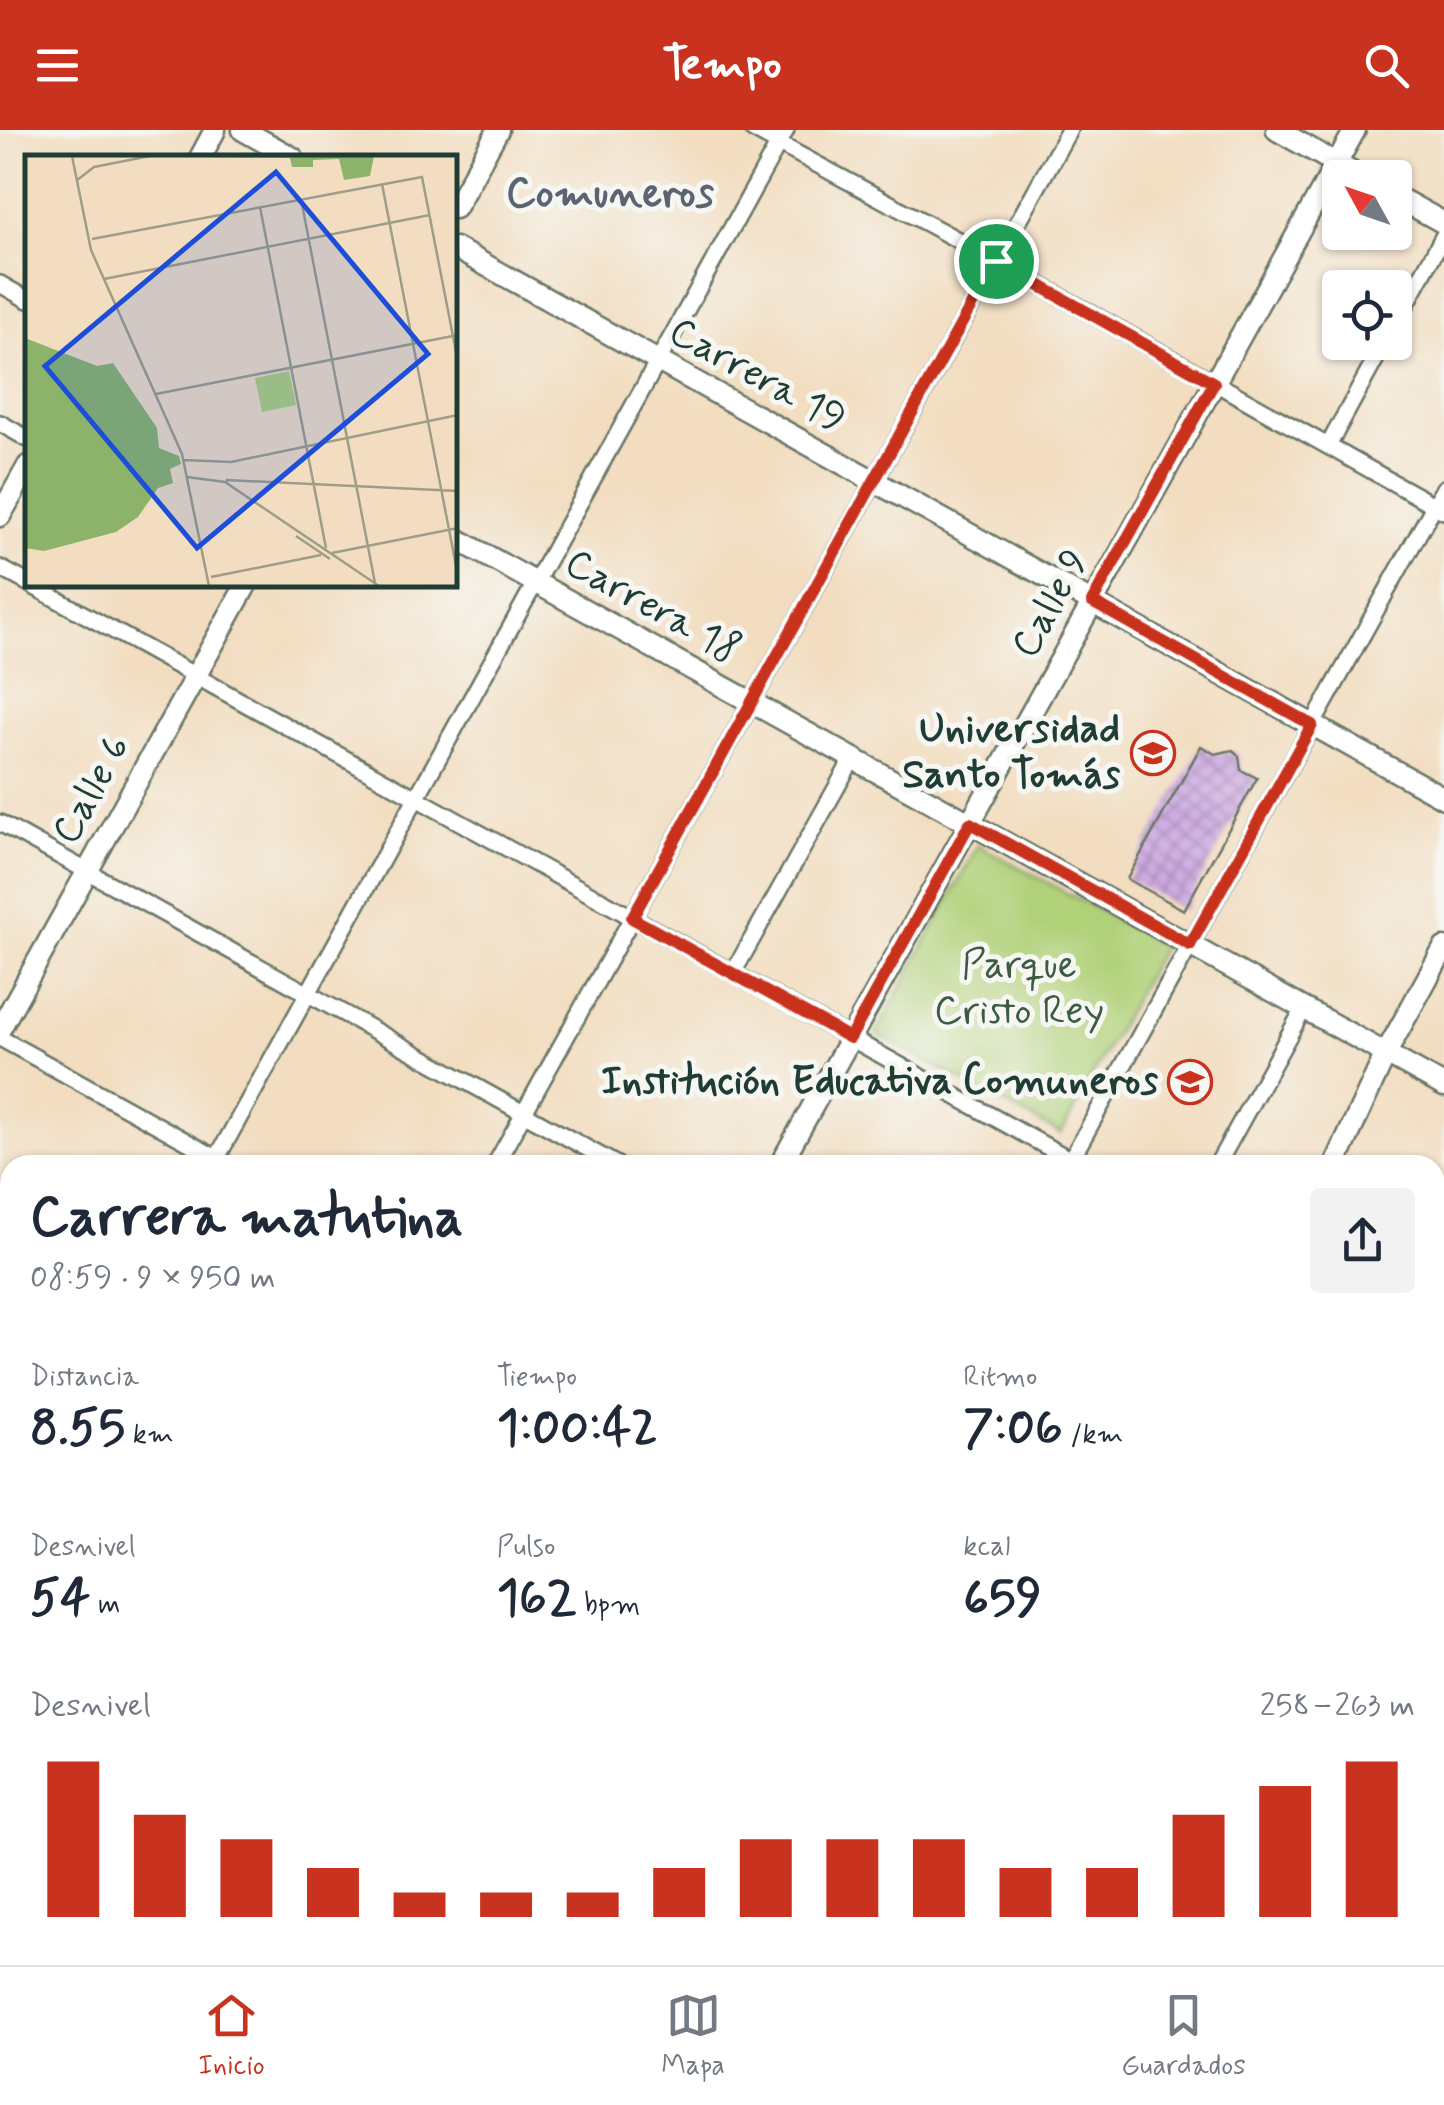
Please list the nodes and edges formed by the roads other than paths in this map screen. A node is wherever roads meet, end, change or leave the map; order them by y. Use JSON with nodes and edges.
{"nodes":[{"id":1,"x":215,"y":130,"type":"edge"},
{"id":2,"x":243,"y":130,"type":"edge"},
{"id":3,"x":498,"y":130,"type":"edge"},
{"id":4,"x":753,"y":130,"type":"edge"},
{"id":5,"x":1070,"y":130,"type":"edge"},
{"id":6,"x":1277,"y":130,"type":"edge"},
{"id":7,"x":1354,"y":130,"type":"edge"},
{"id":8,"x":782,"y":137,"type":"edge"},
{"id":9,"x":202,"y":155,"type":"edge"},
{"id":10,"x":288,"y":155,"type":"edge"},
{"id":11,"x":1331,"y":160,"type":"edge"},
{"id":12,"x":1338,"y":160,"type":"edge"},
{"id":13,"x":1322,"y":188,"type":"edge"},
{"id":14,"x":458,"y":203,"type":"edge"},
{"id":15,"x":1412,"y":205,"type":"edge"},
{"id":16,"x":1444,"y":223,"type":"edge"},
{"id":17,"x":1444,"y":235,"type":"edge"},
{"id":18,"x":458,"y":250,"type":"edge"},
{"id":19,"x":996,"y":261,"type":"junction"},
{"id":20,"x":0,"y":284,"type":"edge"},
{"id":21,"x":1412,"y":293,"type":"edge"},
{"id":22,"x":25,"y":298,"type":"edge"},
{"id":23,"x":1375,"y":360,"type":"edge"},
{"id":24,"x":658,"y":361,"type":"junction"},
{"id":25,"x":1214,"y":383,"type":"junction"},
{"id":26,"x":0,"y":423,"type":"edge"},
{"id":27,"x":25,"y":436,"type":"edge"},
{"id":28,"x":1328,"y":446,"type":"junction"},
{"id":29,"x":25,"y":471,"type":"edge"},
{"id":30,"x":874,"y":481,"type":"junction"},
{"id":31,"x":1444,"y":488,"type":"edge"},
{"id":32,"x":1439,"y":508,"type":"edge"},
{"id":33,"x":0,"y":516,"type":"edge"},
{"id":34,"x":458,"y":540,"type":"edge"},
{"id":35,"x":0,"y":568,"type":"edge"},
{"id":36,"x":25,"y":582,"type":"edge"},
{"id":37,"x":536,"y":583,"type":"junction"},
{"id":38,"x":36,"y":588,"type":"edge"},
{"id":39,"x":244,"y":588,"type":"edge"},
{"id":40,"x":1092,"y":602,"type":"junction"},
{"id":41,"x":196,"y":676,"type":"junction"},
{"id":42,"x":752,"y":702,"type":"junction"},
{"id":43,"x":1312,"y":725,"type":"junction"},
{"id":44,"x":853,"y":758,"type":"junction"},
{"id":45,"x":416,"y":798,"type":"junction"},
{"id":46,"x":1444,"y":798,"type":"edge"},
{"id":47,"x":0,"y":823,"type":"edge"},
{"id":48,"x":970,"y":823,"type":"junction"},
{"id":49,"x":87,"y":871,"type":"junction"},
{"id":50,"x":632,"y":918,"type":"junction"},
{"id":51,"x":1190,"y":945,"type":"junction"},
{"id":52,"x":1444,"y":948,"type":"edge"},
{"id":53,"x":733,"y":973,"type":"junction"},
{"id":54,"x":308,"y":994,"type":"junction"},
{"id":55,"x":1304,"y":1008,"type":"junction"},
{"id":56,"x":0,"y":1029,"type":"edge"},
{"id":57,"x":0,"y":1038,"type":"edge"},
{"id":58,"x":850,"y":1038,"type":"junction"},
{"id":59,"x":1386,"y":1053,"type":"junction"},
{"id":60,"x":1444,"y":1086,"type":"edge"},
{"id":61,"x":524,"y":1114,"type":"junction"},
{"id":62,"x":206,"y":1155,"type":"edge"},
{"id":63,"x":224,"y":1155,"type":"edge"},
{"id":64,"x":501,"y":1155,"type":"edge"},
{"id":65,"x":599,"y":1155,"type":"edge"},
{"id":66,"x":786,"y":1155,"type":"edge"},
{"id":67,"x":1059,"y":1155,"type":"edge"},
{"id":68,"x":1077,"y":1155,"type":"edge"},
{"id":69,"x":1222,"y":1155,"type":"edge"},
{"id":70,"x":1342,"y":1155,"type":"edge"}],
"edges":[{"from":1,"to":9,"type":"street"},
{"from":2,"to":10,"type":"street"},
{"from":3,"to":14,"type":"street"},
{"from":4,"to":8,"type":"street"},
{"from":5,"to":19,"type":"street"},
{"from":6,"to":11,"type":"street"},
{"from":7,"to":12,"type":"street","name":"Calle 9"},
{"from":8,"to":19,"type":"street"},
{"from":8,"to":24,"type":"street"},
{"from":13,"to":25,"type":"street","name":"Calle 9"},
{"from":15,"to":16,"type":"street"},
{"from":17,"to":21,"type":"street"},
{"from":18,"to":24,"type":"street","name":"Carrera 19"},
{"from":19,"to":25,"type":"street"},
{"from":19,"to":30,"type":"street"},
{"from":20,"to":22,"type":"street"},
{"from":23,"to":28,"type":"street"},
{"from":24,"to":30,"type":"street","name":"Carrera 19"},
{"from":24,"to":37,"type":"street"},
{"from":25,"to":28,"type":"street"},
{"from":25,"to":40,"type":"street","name":"Calle 9"},
{"from":26,"to":27,"type":"street"},
{"from":28,"to":32,"type":"street"},
{"from":29,"to":33,"type":"street"},
{"from":30,"to":40,"type":"street","name":"Carrera 19"},
{"from":30,"to":42,"type":"street"},
{"from":31,"to":32,"type":"street"},
{"from":32,"to":43,"type":"street"},
{"from":34,"to":37,"type":"street","name":"Carrera 18"},
{"from":35,"to":36,"type":"street"},
{"from":37,"to":42,"type":"street","name":"Carrera 18"},
{"from":37,"to":45,"type":"street"},
{"from":38,"to":41,"type":"street"},
{"from":39,"to":41,"type":"street","name":"Calle 6"},
{"from":40,"to":43,"type":"street","name":"Carrera 19"},
{"from":40,"to":48,"type":"street","name":"Calle 9"},
{"from":41,"to":45,"type":"street"},
{"from":41,"to":49,"type":"street","name":"Calle 6"},
{"from":42,"to":44,"type":"street","name":"Carrera 18"},
{"from":42,"to":50,"type":"street"},
{"from":43,"to":46,"type":"street","name":"Carrera 19"},
{"from":43,"to":51,"type":"street"},
{"from":44,"to":48,"type":"street","name":"Carrera 18"},
{"from":44,"to":53,"type":"street"},
{"from":45,"to":50,"type":"street"},
{"from":45,"to":54,"type":"street"},
{"from":47,"to":49,"type":"street"},
{"from":48,"to":51,"type":"street","name":"Carrera 18"},
{"from":48,"to":58,"type":"street","name":"Calle 9"},
{"from":49,"to":54,"type":"street"},
{"from":49,"to":56,"type":"street","name":"Calle 6"},
{"from":50,"to":53,"type":"street"},
{"from":50,"to":61,"type":"street"},
{"from":51,"to":55,"type":"street","name":"Carrera 18"},
{"from":51,"to":68,"type":"street"},
{"from":52,"to":59,"type":"street"},
{"from":53,"to":58,"type":"street"},
{"from":54,"to":61,"type":"street"},
{"from":54,"to":63,"type":"street"},
{"from":55,"to":59,"type":"street","name":"Carrera 18"},
{"from":55,"to":69,"type":"street"},
{"from":57,"to":62,"type":"street"},
{"from":58,"to":66,"type":"street","name":"Calle 9"},
{"from":58,"to":67,"type":"street"},
{"from":59,"to":60,"type":"street","name":"Carrera 18"},
{"from":59,"to":70,"type":"street"},
{"from":61,"to":64,"type":"street"},
{"from":61,"to":65,"type":"street"}]}
